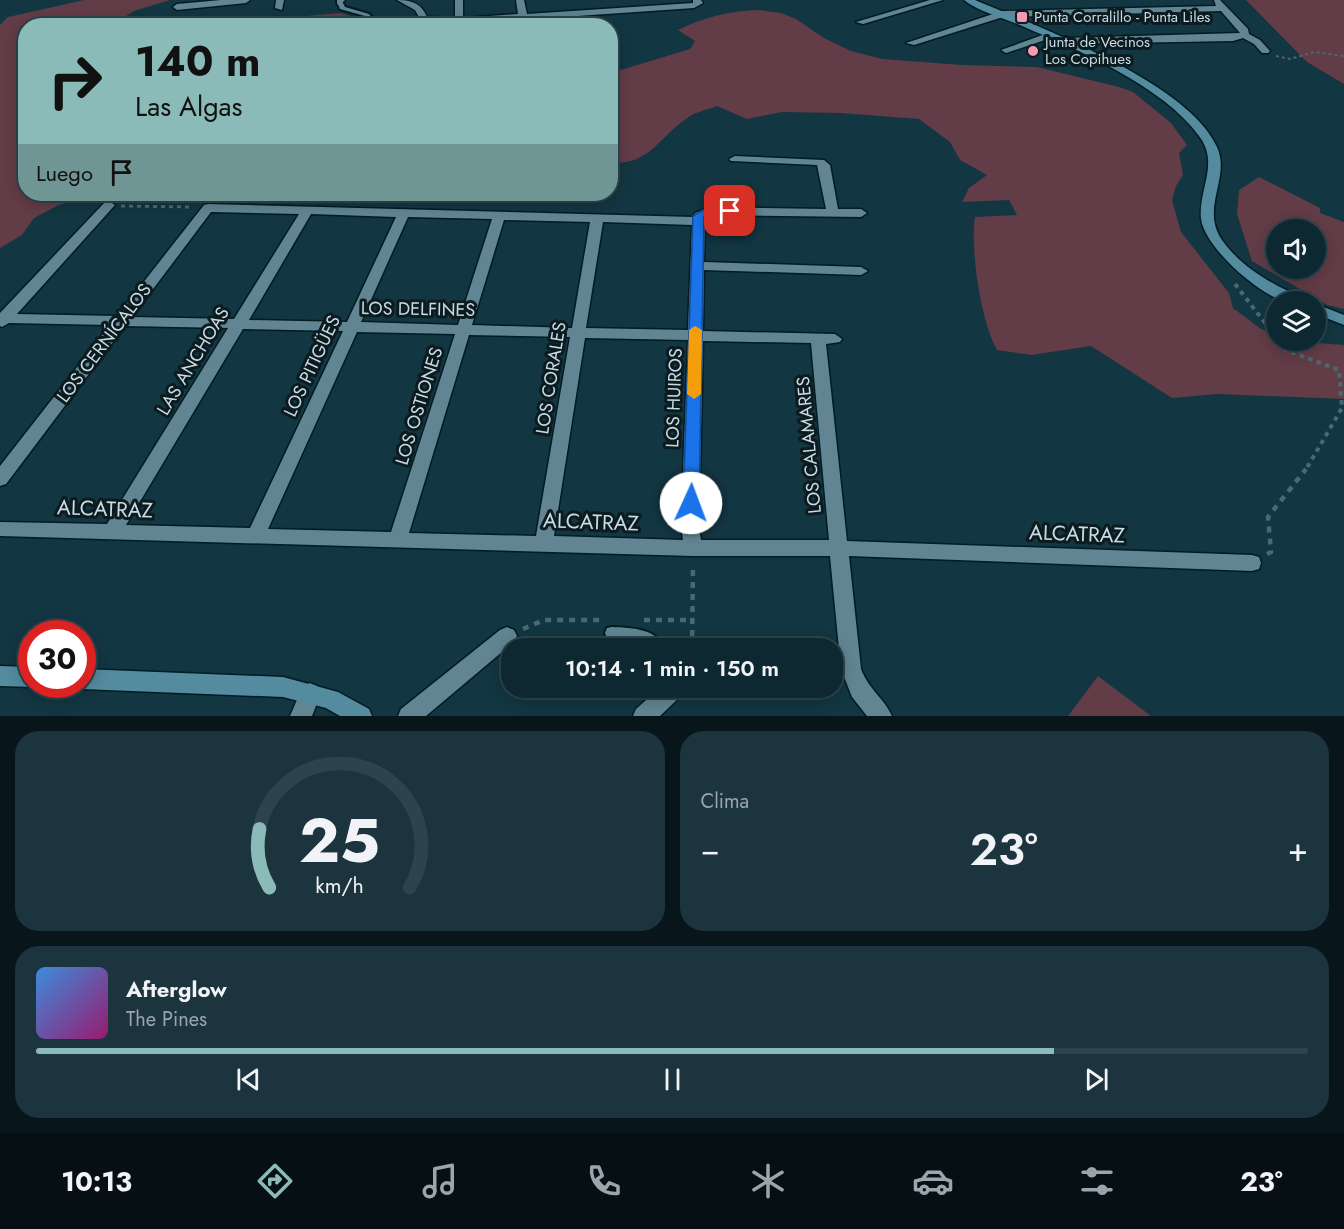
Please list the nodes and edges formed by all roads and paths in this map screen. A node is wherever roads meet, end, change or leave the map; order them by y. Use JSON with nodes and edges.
{"nodes":[{"id":1,"x":246,"y":0,"type":"edge"},
{"id":2,"x":401,"y":0,"type":"edge"},
{"id":3,"x":459,"y":0,"type":"edge"},
{"id":4,"x":520,"y":0,"type":"edge"},
{"id":5,"x":579,"y":0,"type":"edge"},
{"id":6,"x":939,"y":0,"type":"edge"},
{"id":7,"x":969,"y":0,"type":"edge"},
{"id":8,"x":1215,"y":0,"type":"edge"},
{"id":9,"x":340,"y":1,"type":"edge"},
{"id":10,"x":698,"y":2,"type":"edge"},
{"id":11,"x":641,"y":4,"type":"edge"},
{"id":12,"x":177,"y":8,"type":"dead end"},
{"id":13,"x":1223,"y":8,"type":"junction"},
{"id":14,"x":583,"y":13,"type":"junction"},
{"id":15,"x":1002,"y":14,"type":"junction"},
{"id":16,"x":370,"y":18,"type":"edge"},
{"id":17,"x":423,"y":18,"type":"edge"},
{"id":18,"x":459,"y":18,"type":"edge"},
{"id":19,"x":522,"y":18,"type":"joint"},
{"id":20,"x":860,"y":22,"type":"dead end"},
{"id":21,"x":1051,"y":35,"type":"junction"},
{"id":22,"x":1244,"y":35,"type":"junction"},
{"id":23,"x":1064,"y":41,"type":"junction"},
{"id":24,"x":911,"y":43,"type":"dead end"},
{"id":25,"x":1006,"y":50,"type":"dead end"},
{"id":26,"x":1265,"y":51,"type":"joint"},
{"id":27,"x":1344,"y":56,"type":"edge"},
{"id":28,"x":735,"y":159,"type":"dead end"},
{"id":29,"x":109,"y":205,"type":"joint"},
{"id":30,"x":208,"y":208,"type":"junction"},
{"id":31,"x":308,"y":210,"type":"junction"},
{"id":32,"x":404,"y":213,"type":"junction"},
{"id":33,"x":833,"y":213,"type":"junction"},
{"id":34,"x":861,"y":213,"type":"dead end"},
{"id":35,"x":499,"y":216,"type":"junction"},
{"id":36,"x":597,"y":218,"type":"junction"},
{"id":37,"x":698,"y":221,"type":"junction"},
{"id":38,"x":697,"y":266,"type":"junction"},
{"id":39,"x":861,"y":271,"type":"dead end"},
{"id":40,"x":1233,"y":282,"type":"dead end"},
{"id":41,"x":1280,"y":291,"type":"edge"},
{"id":42,"x":1326,"y":313,"type":"edge"},
{"id":43,"x":2,"y":320,"type":"edge"},
{"id":44,"x":1344,"y":320,"type":"edge"},
{"id":45,"x":121,"y":321,"type":"junction"},
{"id":46,"x":238,"y":324,"type":"junction"},
{"id":47,"x":1266,"y":324,"type":"edge"},
{"id":48,"x":352,"y":327,"type":"junction"},
{"id":49,"x":463,"y":330,"type":"junction"},
{"id":50,"x":579,"y":333,"type":"junction"},
{"id":51,"x":695,"y":336,"type":"junction"},
{"id":52,"x":827,"y":339,"type":"joint"},
{"id":53,"x":1289,"y":351,"type":"edge"},
{"id":54,"x":0,"y":479,"type":"edge"},
{"id":55,"x":0,"y":529,"type":"edge"},
{"id":56,"x":112,"y":531,"type":"junction"},
{"id":57,"x":255,"y":536,"type":"junction"},
{"id":58,"x":398,"y":540,"type":"junction"},
{"id":59,"x":544,"y":544,"type":"junction"},
{"id":60,"x":693,"y":548,"type":"junction"},
{"id":61,"x":838,"y":548,"type":"junction"},
{"id":62,"x":1252,"y":563,"type":"joint"},
{"id":63,"x":612,"y":633,"type":"dead end"},
{"id":64,"x":507,"y":636,"type":"dead end"},
{"id":65,"x":646,"y":638,"type":"edge"},
{"id":66,"x":692,"y":638,"type":"edge"},
{"id":67,"x":0,"y":676,"type":"edge"},
{"id":68,"x":18,"y":677,"type":"edge"},
{"id":69,"x":96,"y":679,"type":"edge"},
{"id":70,"x":310,"y":693,"type":"junction"},
{"id":71,"x":664,"y":698,"type":"edge"},
{"id":72,"x":876,"y":714,"type":"edge"},
{"id":73,"x":301,"y":716,"type":"edge"},
{"id":74,"x":361,"y":716,"type":"edge"},
{"id":75,"x":409,"y":716,"type":"edge"},
{"id":76,"x":644,"y":716,"type":"edge"}],
"edges":[{"from":1,"to":12,"type":"street"},
{"from":2,"to":17,"type":"street"},
{"from":3,"to":18,"type":"street"},
{"from":4,"to":19,"type":"street"},
{"from":5,"to":14,"type":"street"},
{"from":6,"to":20,"type":"street"},
{"from":7,"to":15,"type":"street"},
{"from":8,"to":13,"type":"street"},
{"from":9,"to":16,"type":"lane"},
{"from":10,"to":11,"type":"street"},
{"from":11,"to":14,"type":"street"},
{"from":13,"to":15,"type":"street"},
{"from":13,"to":22,"type":"street"},
{"from":14,"to":19,"type":"street"},
{"from":15,"to":21,"type":"street"},
{"from":15,"to":24,"type":"street"},
{"from":21,"to":23,"type":"street"},
{"from":21,"to":25,"type":"street"},
{"from":22,"to":23,"type":"street"},
{"from":22,"to":26,"type":"street"},
{"from":23,"to":41,"type":"street"},
{"from":26,"to":27,"type":"path"},
{"from":28,"to":33,"type":"street"},
{"from":29,"to":30,"type":"path"},
{"from":29,"to":43,"type":"street"},
{"from":30,"to":31,"type":"street"},
{"from":30,"to":45,"type":"street","name":"LOS CERNÍCALOS"},
{"from":31,"to":32,"type":"street"},
{"from":31,"to":46,"type":"street","name":"LAS ANCHOAS"},
{"from":32,"to":35,"type":"street"},
{"from":32,"to":48,"type":"street","name":"LOS PITIGÜES"},
{"from":33,"to":34,"type":"street"},
{"from":33,"to":37,"type":"street"},
{"from":35,"to":36,"type":"street"},
{"from":35,"to":49,"type":"street","name":"LOS OSTIONES"},
{"from":36,"to":37,"type":"street"},
{"from":36,"to":50,"type":"street","name":"LOS CORALES"},
{"from":37,"to":38,"type":"street","name":"LOS HUIROS"},
{"from":38,"to":39,"type":"street"},
{"from":38,"to":51,"type":"street","name":"LOS HUIROS"},
{"from":40,"to":47,"type":"path"},
{"from":42,"to":44,"type":"street"},
{"from":43,"to":45,"type":"street","name":"LOS DELFINES"},
{"from":45,"to":46,"type":"street","name":"LOS DELFINES"},
{"from":45,"to":54,"type":"street","name":"LOS CERNÍCALOS"},
{"from":46,"to":48,"type":"street","name":"LOS DELFINES"},
{"from":46,"to":56,"type":"street","name":"LAS ANCHOAS"},
{"from":48,"to":49,"type":"street","name":"LOS DELFINES"},
{"from":48,"to":57,"type":"street","name":"LOS PITIGÜES"},
{"from":49,"to":50,"type":"street","name":"LOS DELFINES"},
{"from":49,"to":58,"type":"street","name":"LOS OSTIONES"},
{"from":50,"to":51,"type":"street","name":"LOS DELFINES"},
{"from":50,"to":59,"type":"street","name":"LOS CORALES"},
{"from":51,"to":52,"type":"street","name":"LOS DELFINES"},
{"from":51,"to":60,"type":"street","name":"LOS HUIROS"},
{"from":52,"to":61,"type":"street","name":"LOS CALAMARES"},
{"from":53,"to":62,"type":"path"},
{"from":55,"to":56,"type":"street","name":"ALCATRAZ"},
{"from":56,"to":57,"type":"street","name":"ALCATRAZ"},
{"from":57,"to":58,"type":"street","name":"ALCATRAZ"},
{"from":58,"to":59,"type":"street","name":"ALCATRAZ"},
{"from":59,"to":60,"type":"street","name":"ALCATRAZ"},
{"from":60,"to":61,"type":"street","name":"ALCATRAZ"},
{"from":60,"to":66,"type":"path"},
{"from":61,"to":62,"type":"street","name":"ALCATRAZ"},
{"from":61,"to":72,"type":"street","name":"LOS CALAMARES"},
{"from":63,"to":65,"type":"lane"},
{"from":64,"to":75,"type":"street"},
{"from":67,"to":68,"type":"street"},
{"from":69,"to":70,"type":"street"},
{"from":70,"to":73,"type":"street"},
{"from":70,"to":74,"type":"street"},
{"from":71,"to":76,"type":"street"}]}
